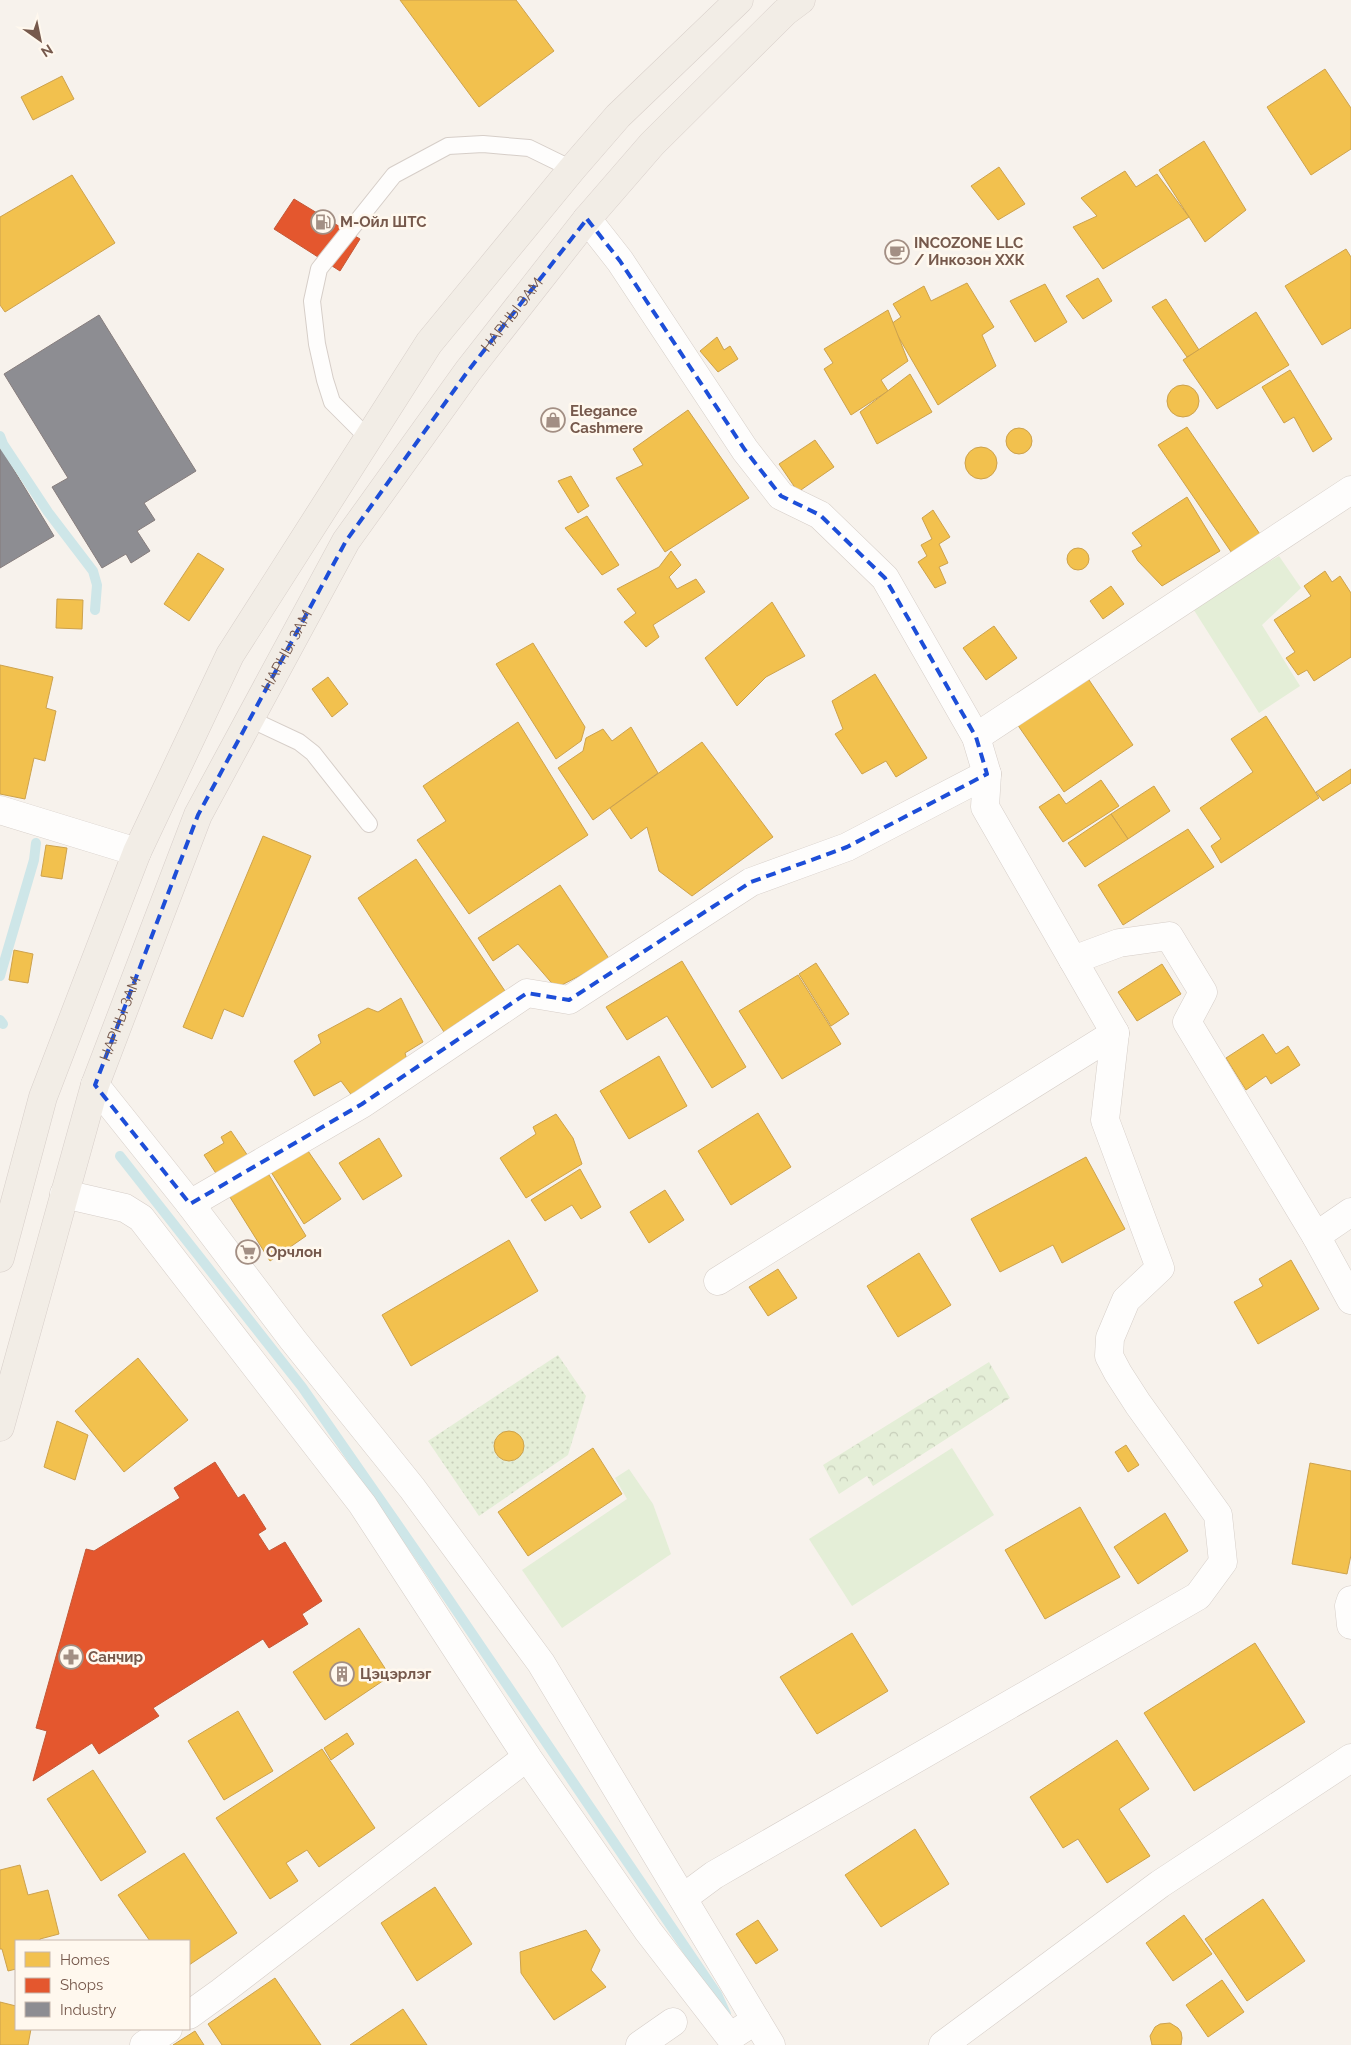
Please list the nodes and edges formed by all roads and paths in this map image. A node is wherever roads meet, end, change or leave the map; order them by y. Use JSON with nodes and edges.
{"nodes":[{"id":1,"x":739,"y":0,"type":"edge"},
{"id":2,"x":801,"y":0,"type":"edge"},
{"id":3,"x":572,"y":168,"type":"junction"},
{"id":4,"x":587,"y":219,"type":"junction"},
{"id":5,"x":368,"y":438,"type":"junction"},
{"id":6,"x":1351,"y":490,"type":"edge"},
{"id":7,"x":250,"y":719,"type":"junction"},
{"id":8,"x":976,"y":737,"type":"junction"},
{"id":9,"x":987,"y":774,"type":"junction"},
{"id":10,"x":0,"y":810,"type":"edge"},
{"id":11,"x":370,"y":824,"type":"dead end"},
{"id":12,"x":137,"y":852,"type":"junction"},
{"id":13,"x":1073,"y":960,"type":"junction"},
{"id":14,"x":1115,"y":1033,"type":"junction"},
{"id":15,"x":95,"y":1084,"type":"junction"},
{"id":16,"x":64,"y":1194,"type":"junction"},
{"id":17,"x":190,"y":1204,"type":"junction"},
{"id":18,"x":1351,"y":1212,"type":"edge"},
{"id":19,"x":4,"y":1229,"type":"edge"},
{"id":20,"x":1316,"y":1236,"type":"junction"},
{"id":21,"x":0,"y":1258,"type":"edge"},
{"id":22,"x":718,"y":1281,"type":"dead end"},
{"id":23,"x":1351,"y":1300,"type":"edge"},
{"id":24,"x":0,"y":1427,"type":"edge"},
{"id":25,"x":1351,"y":1600,"type":"edge"},
{"id":26,"x":1351,"y":1625,"type":"edge"},
{"id":27,"x":527,"y":1757,"type":"junction"},
{"id":28,"x":1351,"y":1758,"type":"edge"},
{"id":29,"x":683,"y":1898,"type":"junction"},
{"id":30,"x":190,"y":2014,"type":"edge"},
{"id":31,"x":756,"y":2020,"type":"junction"},
{"id":32,"x":673,"y":2022,"type":"dead end"},
{"id":33,"x":166,"y":2030,"type":"edge"},
{"id":34,"x":144,"y":2045,"type":"edge"},
{"id":35,"x":640,"y":2045,"type":"edge"},
{"id":36,"x":771,"y":2045,"type":"edge"},
{"id":37,"x":943,"y":2045,"type":"edge"}],
"edges":[{"from":1,"to":3,"type":"main road"},
{"from":2,"to":4,"type":"main road","name":"НАРНЫ ЗАМ"},
{"from":3,"to":5,"type":"main road"},
{"from":3,"to":5,"type":"lane"},
{"from":4,"to":7,"type":"main road","name":"НАРНЫ ЗАМ"},
{"from":4,"to":8,"type":"street"},
{"from":5,"to":12,"type":"main road"},
{"from":6,"to":8,"type":"street"},
{"from":7,"to":11,"type":"lane"},
{"from":7,"to":15,"type":"main road","name":"НАРНЫ ЗАМ"},
{"from":8,"to":9,"type":"street"},
{"from":9,"to":13,"type":"street"},
{"from":9,"to":17,"type":"street"},
{"from":10,"to":12,"type":"street"},
{"from":12,"to":19,"type":"main road"},
{"from":13,"to":14,"type":"street"},
{"from":13,"to":20,"type":"street"},
{"from":14,"to":22,"type":"street"},
{"from":14,"to":29,"type":"street"},
{"from":15,"to":16,"type":"main road","name":"НАРНЫ ЗАМ"},
{"from":15,"to":17,"type":"street"},
{"from":16,"to":24,"type":"main road","name":"НАРНЫ ЗАМ"},
{"from":16,"to":27,"type":"street"},
{"from":17,"to":29,"type":"street"},
{"from":18,"to":20,"type":"street"},
{"from":19,"to":21,"type":"main road"},
{"from":20,"to":23,"type":"street"},
{"from":25,"to":26,"type":"street"},
{"from":27,"to":30,"type":"street"},
{"from":27,"to":31,"type":"street"},
{"from":28,"to":37,"type":"street"},
{"from":29,"to":31,"type":"street"},
{"from":31,"to":36,"type":"street"},
{"from":32,"to":35,"type":"street"},
{"from":33,"to":34,"type":"street"}]}
